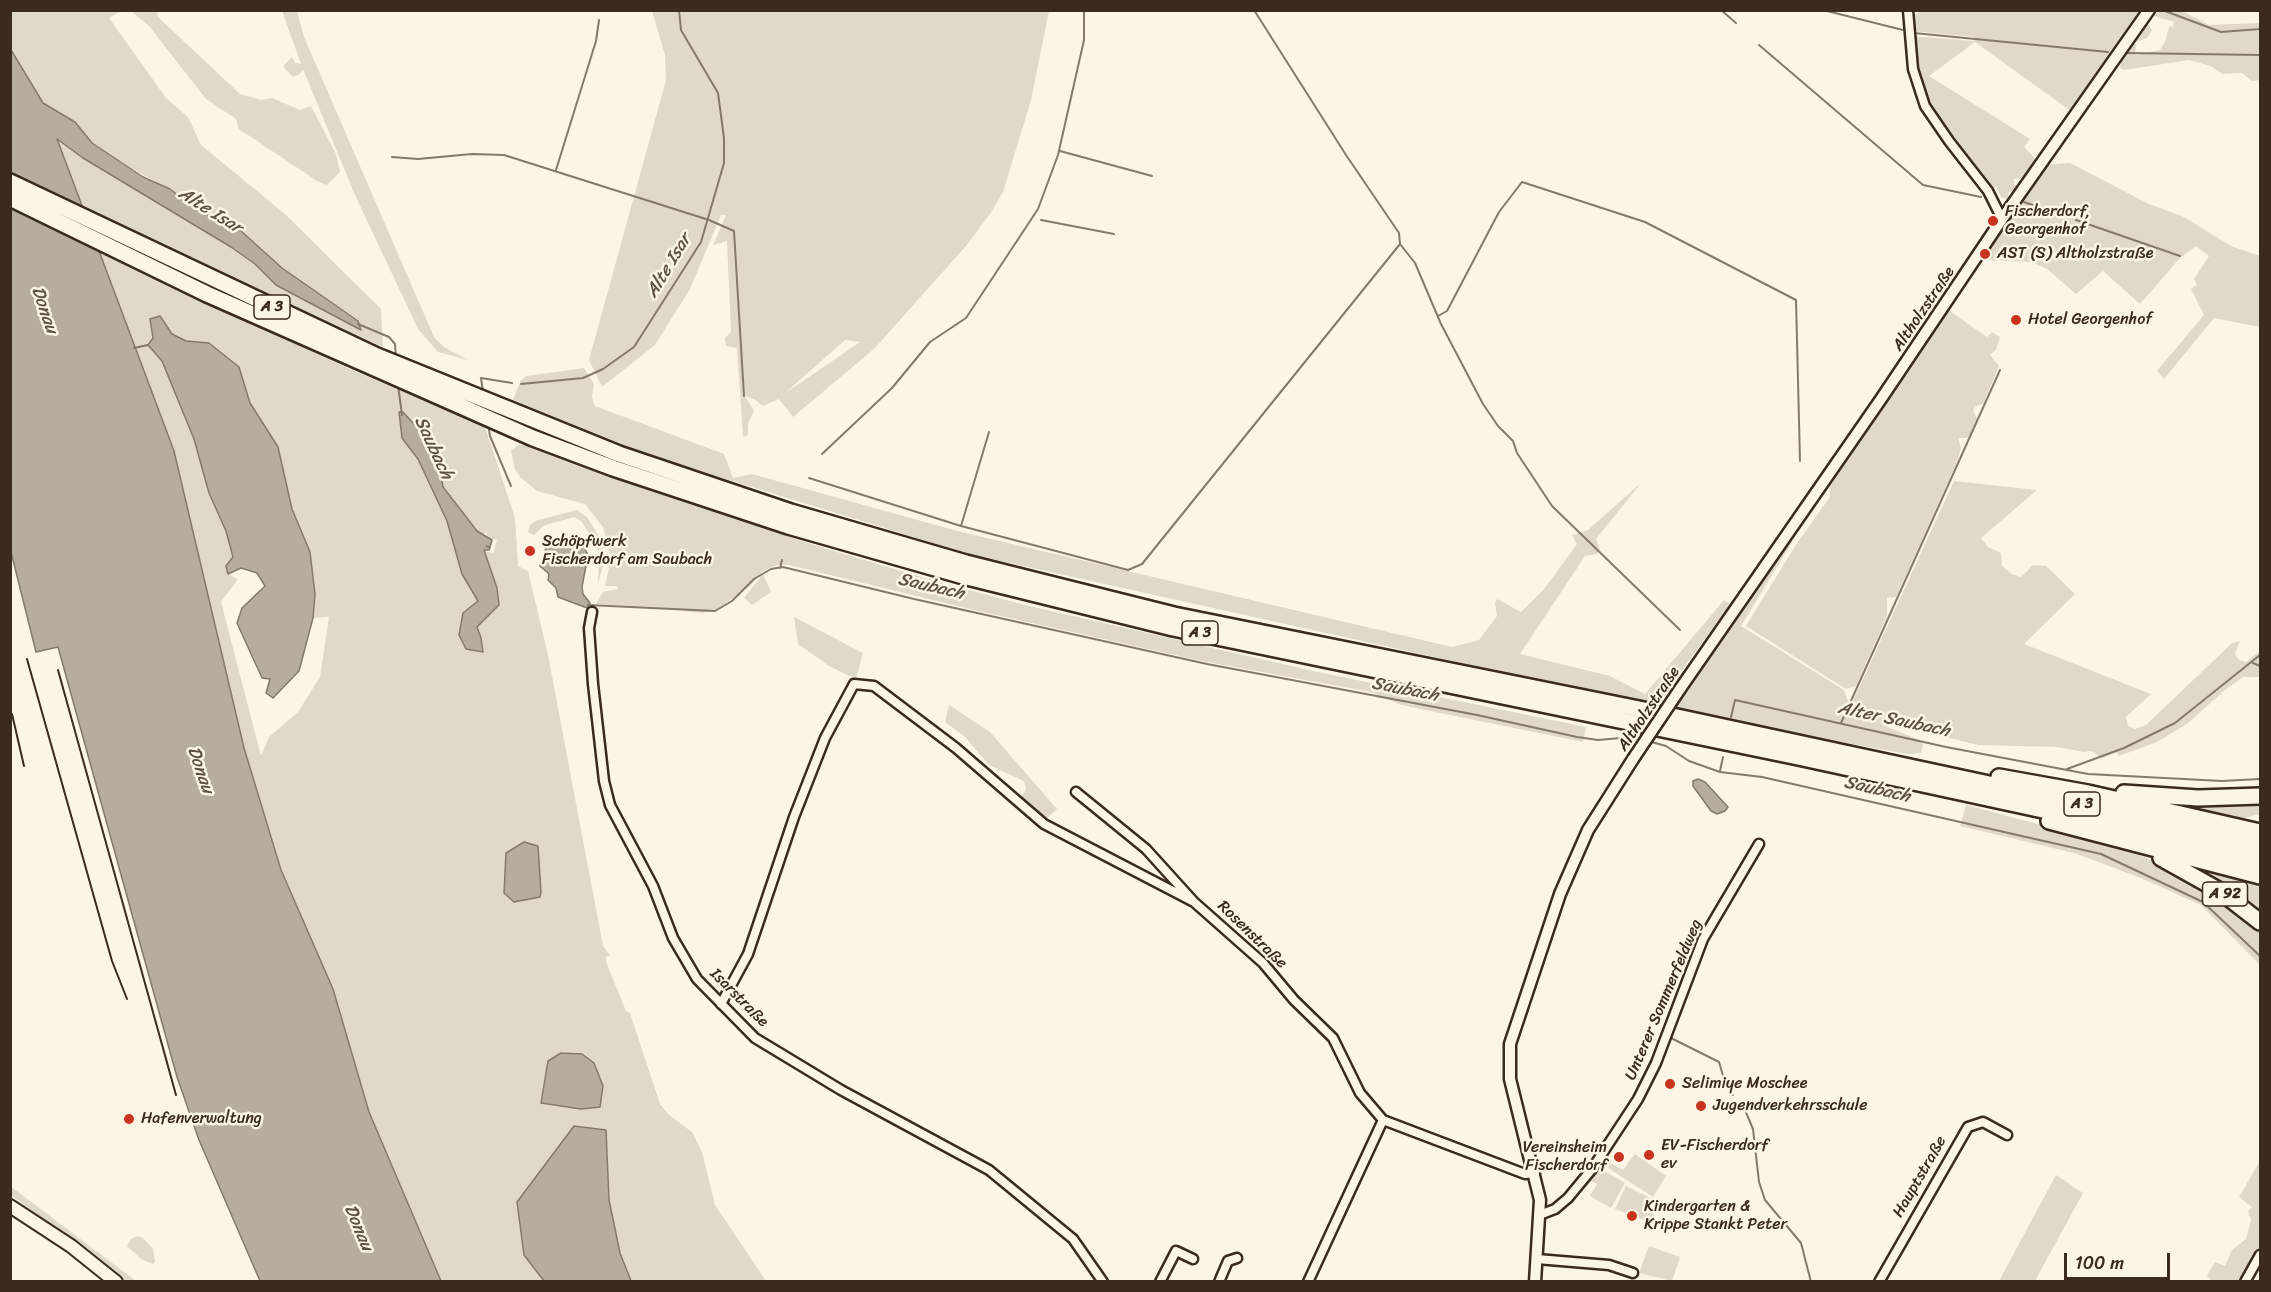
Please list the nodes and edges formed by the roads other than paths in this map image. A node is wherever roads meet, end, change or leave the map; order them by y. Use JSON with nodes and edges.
{"nodes":[{"id":1,"x":1908,"y":10,"type":"edge"},
{"id":2,"x":2149,"y":10,"type":"edge"},
{"id":3,"x":10,"y":182,"type":"edge"},
{"id":4,"x":10,"y":198,"type":"edge"},
{"id":5,"x":2002,"y":219,"type":"junction"},
{"id":6,"x":536,"y":431,"type":"junction"},
{"id":7,"x":592,"y":612,"type":"dead end"},
{"id":8,"x":1902,"y":765,"type":"junction"},
{"id":9,"x":1076,"y":792,"type":"dead end"},
{"id":10,"x":2088,"y":793,"type":"junction"},
{"id":11,"x":2260,"y":795,"type":"edge"},
{"id":12,"x":2018,"y":805,"type":"junction"},
{"id":13,"x":2260,"y":832,"type":"edge"},
{"id":14,"x":1759,"y":844,"type":"dead end"},
{"id":15,"x":2137,"y":846,"type":"junction"},
{"id":16,"x":2260,"y":846,"type":"edge"},
{"id":17,"x":2260,"y":861,"type":"edge"},
{"id":18,"x":2260,"y":876,"type":"edge"},
{"id":19,"x":1194,"y":902,"type":"junction"},
{"id":20,"x":2260,"y":922,"type":"edge"},
{"id":21,"x":721,"y":1004,"type":"junction"},
{"id":22,"x":1383,"y":1120,"type":"junction"},
{"id":23,"x":2007,"y":1135,"type":"dead end"},
{"id":24,"x":1535,"y":1173,"type":"junction"},
{"id":25,"x":10,"y":1206,"type":"edge"},
{"id":26,"x":1542,"y":1214,"type":"junction"},
{"id":27,"x":2260,"y":1255,"type":"edge"},
{"id":28,"x":1236,"y":1258,"type":"dead end"},
{"id":29,"x":1193,"y":1259,"type":"dead end"},
{"id":30,"x":1537,"y":1259,"type":"junction"},
{"id":31,"x":1633,"y":1273,"type":"dead end"},
{"id":32,"x":116,"y":1281,"type":"edge"},
{"id":33,"x":1103,"y":1281,"type":"edge"},
{"id":34,"x":1160,"y":1281,"type":"edge"},
{"id":35,"x":1219,"y":1281,"type":"edge"},
{"id":36,"x":1308,"y":1281,"type":"edge"},
{"id":37,"x":1535,"y":1281,"type":"edge"},
{"id":38,"x":1879,"y":1281,"type":"edge"},
{"id":39,"x":2245,"y":1281,"type":"edge"}],
"edges":[{"from":1,"to":5,"type":"street"},
{"from":2,"to":5,"type":"street","name":"Altholzstraße"},
{"from":3,"to":6,"type":"highway","number":"A 3"},
{"from":4,"to":6,"type":"highway","number":"A 3"},
{"from":5,"to":24,"type":"street","name":"Altholzstraße","bridge":true},
{"from":6,"to":8,"type":"highway","number":"A 3"},
{"from":6,"to":12,"type":"highway","number":"A 3"},
{"from":7,"to":21,"type":"street","name":"Isarstraße"},
{"from":8,"to":10,"type":"highway","number":"A 3"},
{"from":8,"to":16,"type":"highway","number":"A 3"},
{"from":9,"to":19,"type":"street","name":"Rosenstraße"},
{"from":10,"to":11,"type":"highway","number":"A 3"},
{"from":10,"to":13,"type":"highway","number":"A 3"},
{"from":12,"to":15,"type":"highway","number":"A 3"},
{"from":12,"to":17,"type":"highway","number":"A 3"},
{"from":14,"to":26,"type":"street","name":"Unterer Sommerfeldweg"},
{"from":15,"to":18,"type":"highway","number":"A 3"},
{"from":15,"to":20,"type":"highway","number":"A 92"},
{"from":19,"to":21,"type":"street"},
{"from":19,"to":22,"type":"street","name":"Rosenstraße"},
{"from":21,"to":33,"type":"street","name":"Isarstraße"},
{"from":22,"to":24,"type":"street","name":"Rosenstraße"},
{"from":22,"to":36,"type":"street"},
{"from":23,"to":38,"type":"street","name":"Hauptstraße"},
{"from":24,"to":26,"type":"street","name":"Altholzstraße"},
{"from":25,"to":32,"type":"main road"},
{"from":26,"to":30,"type":"street","name":"Altholzstraße"},
{"from":27,"to":39,"type":"street"},
{"from":28,"to":35,"type":"street"},
{"from":29,"to":34,"type":"street"},
{"from":30,"to":31,"type":"street"},
{"from":30,"to":37,"type":"street","name":"Altholzstraße"}]}
